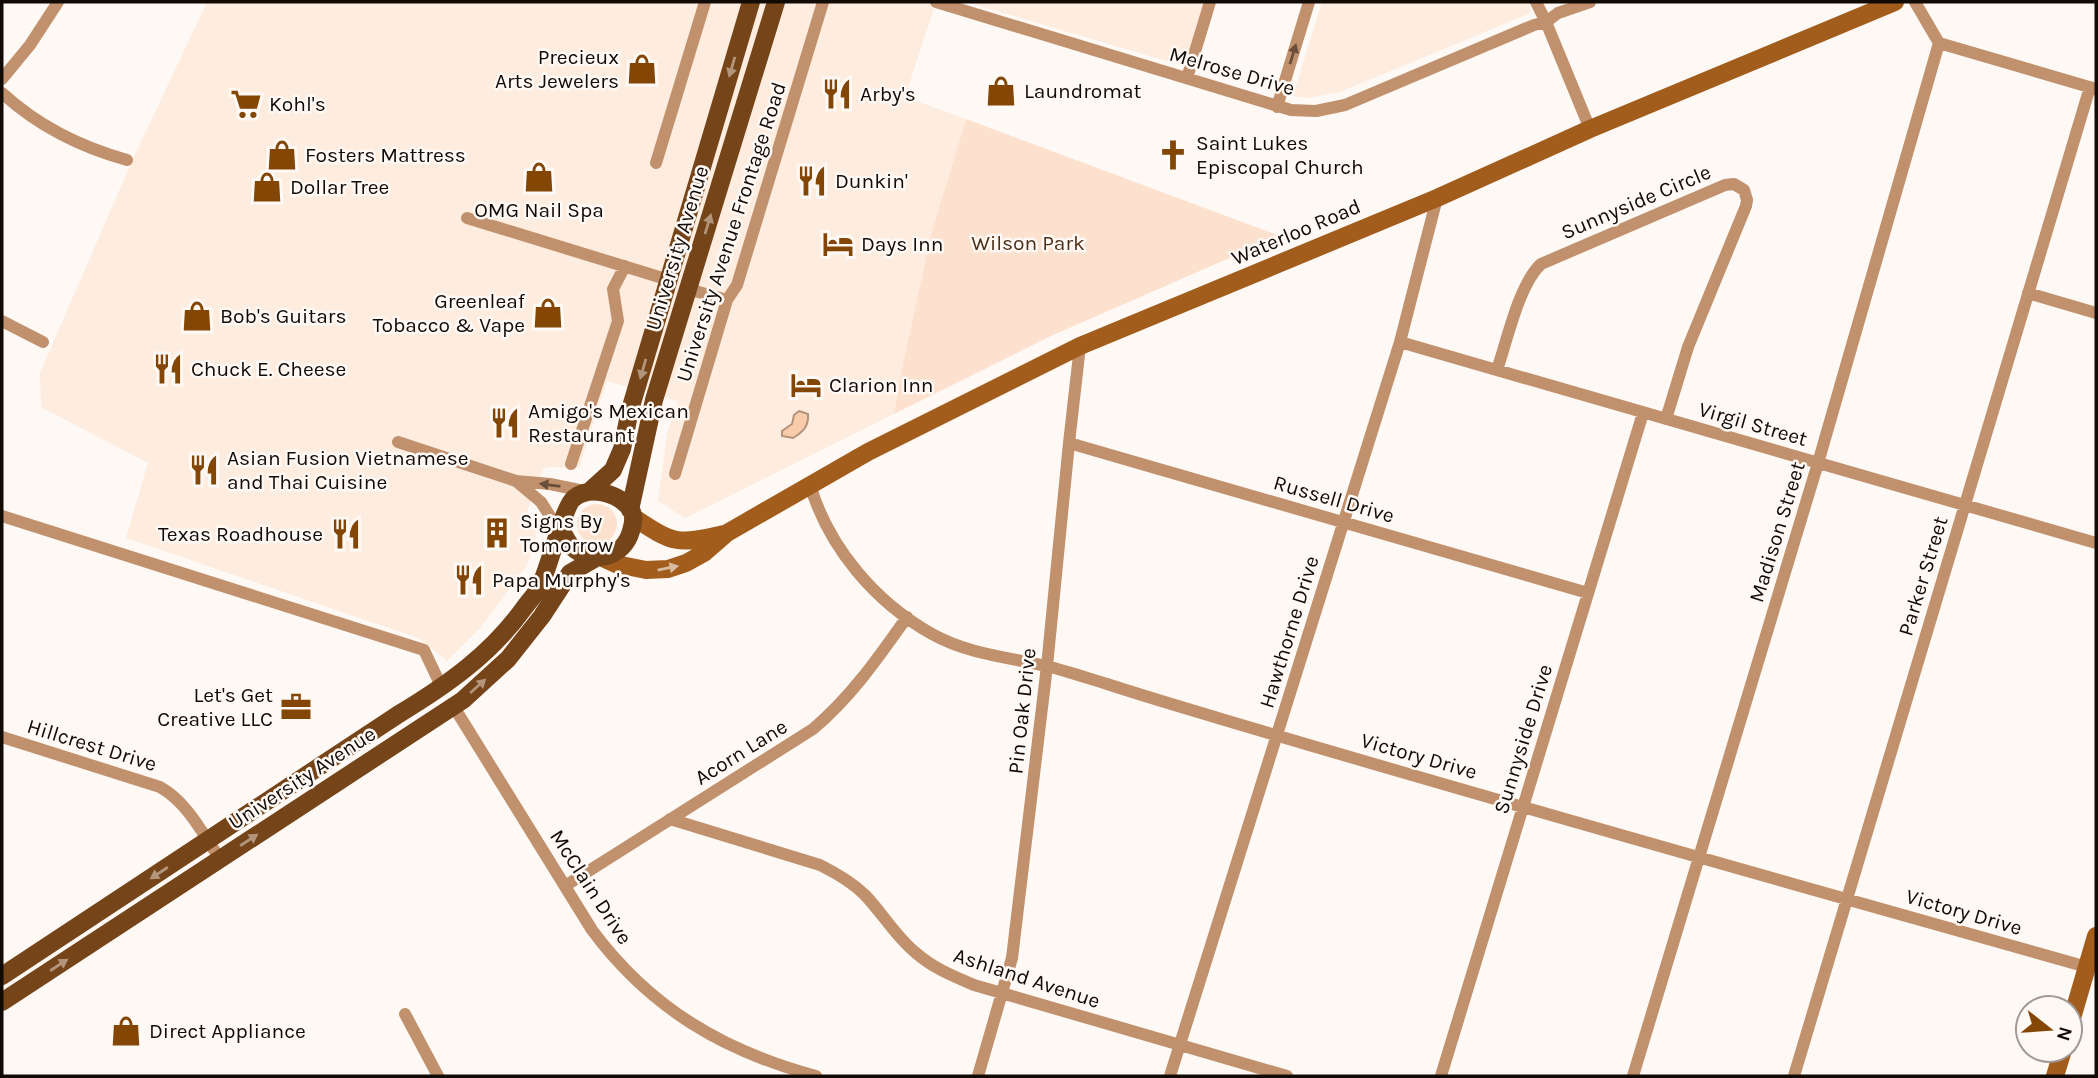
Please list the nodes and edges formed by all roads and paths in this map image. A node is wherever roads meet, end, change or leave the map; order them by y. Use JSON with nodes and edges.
{"nodes":[{"id":1,"x":58,"y":2,"type":"edge"},
{"id":2,"x":705,"y":2,"type":"edge"},
{"id":3,"x":751,"y":2,"type":"edge"},
{"id":4,"x":776,"y":2,"type":"edge"},
{"id":5,"x":823,"y":2,"type":"edge"},
{"id":6,"x":936,"y":2,"type":"edge"},
{"id":7,"x":1210,"y":2,"type":"edge"},
{"id":8,"x":1309,"y":2,"type":"edge"},
{"id":9,"x":1536,"y":2,"type":"edge"},
{"id":10,"x":1590,"y":2,"type":"edge"},
{"id":11,"x":1895,"y":2,"type":"edge"},
{"id":12,"x":1915,"y":2,"type":"edge"},
{"id":13,"x":1546,"y":22,"type":"junction"},
{"id":14,"x":1939,"y":43,"type":"junction"},
{"id":15,"x":1187,"y":78,"type":"junction"},
{"id":16,"x":2,"y":79,"type":"edge"},
{"id":17,"x":2093,"y":88,"type":"edge"},
{"id":18,"x":2,"y":93,"type":"edge"},
{"id":19,"x":1277,"y":107,"type":"junction"},
{"id":20,"x":1590,"y":129,"type":"junction"},
{"id":21,"x":127,"y":160,"type":"dead end"},
{"id":22,"x":656,"y":163,"type":"dead end"},
{"id":23,"x":1437,"y":198,"type":"junction"},
{"id":24,"x":467,"y":218,"type":"dead end"},
{"id":25,"x":625,"y":266,"type":"junction"},
{"id":26,"x":669,"y":280,"type":"junction"},
{"id":27,"x":688,"y":289,"type":"junction"},
{"id":28,"x":2028,"y":293,"type":"junction"},
{"id":29,"x":727,"y":300,"type":"junction"},
{"id":30,"x":2096,"y":313,"type":"edge"},
{"id":31,"x":2,"y":321,"type":"edge"},
{"id":32,"x":43,"y":342,"type":"dead end"},
{"id":33,"x":1400,"y":342,"type":"junction"},
{"id":34,"x":1080,"y":346,"type":"junction"},
{"id":35,"x":1497,"y":370,"type":"junction"},
{"id":36,"x":662,"y":374,"type":"junction"},
{"id":37,"x":1643,"y":412,"type":"junction"},
{"id":38,"x":1666,"y":419,"type":"junction"},
{"id":39,"x":398,"y":442,"type":"dead end"},
{"id":40,"x":1069,"y":443,"type":"junction"},
{"id":41,"x":1818,"y":463,"type":"junction"},
{"id":42,"x":571,"y":464,"type":"dead end"},
{"id":43,"x":675,"y":474,"type":"dead end"},
{"id":44,"x":516,"y":481,"type":"junction"},
{"id":45,"x":810,"y":485,"type":"junction"},
{"id":46,"x":588,"y":491,"type":"junction"},
{"id":47,"x":1965,"y":505,"type":"junction"},
{"id":48,"x":632,"y":513,"type":"junction"},
{"id":49,"x":2,"y":516,"type":"edge"},
{"id":50,"x":1344,"y":522,"type":"junction"},
{"id":51,"x":561,"y":528,"type":"junction"},
{"id":52,"x":727,"y":533,"type":"junction"},
{"id":53,"x":2096,"y":543,"type":"edge"},
{"id":54,"x":599,"y":558,"type":"junction"},
{"id":55,"x":1588,"y":593,"type":"junction"},
{"id":56,"x":907,"y":617,"type":"junction"},
{"id":57,"x":1047,"y":666,"type":"junction"},
{"id":58,"x":442,"y":688,"type":"junction"},
{"id":59,"x":454,"y":707,"type":"junction"},
{"id":60,"x":1277,"y":735,"type":"junction"},
{"id":61,"x":2,"y":737,"type":"edge"},
{"id":62,"x":1522,"y":806,"type":"junction"},
{"id":63,"x":670,"y":818,"type":"junction"},
{"id":64,"x":208,"y":841,"type":"junction"},
{"id":65,"x":1700,"y":856,"type":"junction"},
{"id":66,"x":220,"y":859,"type":"junction"},
{"id":67,"x":565,"y":886,"type":"junction"},
{"id":68,"x":1847,"y":899,"type":"junction"},
{"id":69,"x":2096,"y":936,"type":"edge"},
{"id":70,"x":2087,"y":967,"type":"junction"},
{"id":71,"x":2,"y":976,"type":"edge"},
{"id":72,"x":1003,"y":994,"type":"junction"},
{"id":73,"x":2079,"y":994,"type":"edge"},
{"id":74,"x":2,"y":1002,"type":"edge"},
{"id":75,"x":405,"y":1014,"type":"dead end"},
{"id":76,"x":1180,"y":1045,"type":"junction"},
{"id":77,"x":797,"y":1074,"type":"edge"},
{"id":78,"x":438,"y":1076,"type":"edge"},
{"id":79,"x":816,"y":1076,"type":"edge"},
{"id":80,"x":978,"y":1076,"type":"edge"},
{"id":81,"x":1170,"y":1076,"type":"edge"},
{"id":82,"x":1287,"y":1076,"type":"edge"},
{"id":83,"x":1441,"y":1076,"type":"edge"},
{"id":84,"x":1633,"y":1076,"type":"edge"},
{"id":85,"x":1794,"y":1076,"type":"edge"}],
"edges":[{"from":1,"to":16,"type":"street"},
{"from":2,"to":22,"type":"street"},
{"from":3,"to":26,"type":"main road","name":"University Avenue","one_way":true},
{"from":27,"to":4,"type":"main road","name":"University Avenue","one_way":true},
{"from":5,"to":29,"type":"street","name":"University Avenue Frontage Road"},
{"from":6,"to":15,"type":"street","name":"Melrose Drive"},
{"from":7,"to":15,"type":"street"},
{"from":19,"to":8,"type":"street","one_way":true},
{"from":9,"to":13,"type":"street"},
{"from":10,"to":13,"type":"street","name":"Melrose Drive"},
{"from":11,"to":20,"type":"main road","name":"Waterloo Road"},
{"from":12,"to":14,"type":"street"},
{"from":13,"to":19,"type":"street","name":"Melrose Drive"},
{"from":13,"to":20,"type":"street"},
{"from":14,"to":17,"type":"street"},
{"from":14,"to":41,"type":"street","name":"Madison Street"},
{"from":15,"to":19,"type":"street","name":"Melrose Drive"},
{"from":17,"to":28,"type":"street","name":"Parker Street"},
{"from":18,"to":21,"type":"street"},
{"from":20,"to":23,"type":"main road","name":"Waterloo Road"},
{"from":23,"to":33,"type":"street","name":"Hawthorne Drive"},
{"from":23,"to":34,"type":"main road","name":"Waterloo Road"},
{"from":24,"to":25,"type":"street"},
{"from":25,"to":26,"type":"street"},
{"from":25,"to":42,"type":"street"},
{"from":26,"to":36,"type":"main road"},
{"from":26,"to":46,"type":"main road","name":"University Avenue","one_way":true},
{"from":27,"to":29,"type":"street"},
{"from":27,"to":36,"type":"main road","name":"University Avenue"},
{"from":28,"to":30,"type":"street"},
{"from":28,"to":47,"type":"street","name":"Parker Street"},
{"from":29,"to":43,"type":"street","name":"University Avenue Frontage Road"},
{"from":31,"to":32,"type":"street"},
{"from":33,"to":35,"type":"street","name":"Virgil Street"},
{"from":33,"to":50,"type":"street","name":"Hawthorne Drive"},
{"from":34,"to":40,"type":"street","name":"Pin Oak Drive"},
{"from":34,"to":45,"type":"main road","name":"Waterloo Road"},
{"from":35,"to":37,"type":"street","name":"Virgil Street"},
{"from":35,"to":38,"type":"street","name":"Sunnyside Circle"},
{"from":36,"to":48,"type":"main road","name":"University Avenue"},
{"from":37,"to":38,"type":"street","name":"Virgil Street"},
{"from":37,"to":55,"type":"street","name":"Sunnyside Drive"},
{"from":38,"to":41,"type":"street","name":"Virgil Street"},
{"from":39,"to":44,"type":"street"},
{"from":40,"to":50,"type":"street","name":"Russell Drive"},
{"from":40,"to":57,"type":"street","name":"Pin Oak Drive"},
{"from":41,"to":47,"type":"street","name":"Virgil Street"},
{"from":41,"to":65,"type":"street","name":"Madison Street"},
{"from":46,"to":44,"type":"street","one_way":true},
{"from":44,"to":51,"type":"street"},
{"from":45,"to":52,"type":"main road","name":"Waterloo Road"},
{"from":45,"to":56,"type":"street","name":"Victory Drive"},
{"from":46,"to":48,"type":"main road"},
{"from":46,"to":51,"type":"main road"},
{"from":47,"to":53,"type":"street","name":"Virgil Street"},
{"from":47,"to":68,"type":"street","name":"Parker Street"},
{"from":48,"to":52,"type":"main road","name":"Waterloo Road"},
{"from":48,"to":54,"type":"main road"},
{"from":49,"to":58,"type":"street"},
{"from":50,"to":55,"type":"street","name":"Russell Drive"},
{"from":50,"to":60,"type":"street","name":"Hawthorne Drive"},
{"from":51,"to":54,"type":"main road"},
{"from":51,"to":58,"type":"main road","name":"University Avenue"},
{"from":54,"to":52,"type":"main road","name":"Waterloo Road","one_way":true},
{"from":59,"to":54,"type":"main road","name":"University Avenue","one_way":true},
{"from":55,"to":62,"type":"street","name":"Sunnyside Drive"},
{"from":56,"to":57,"type":"street","name":"Victory Drive"},
{"from":56,"to":63,"type":"street","name":"Acorn Lane"},
{"from":57,"to":60,"type":"street","name":"Victory Drive"},
{"from":57,"to":72,"type":"street","name":"Pin Oak Drive"},
{"from":58,"to":64,"type":"main road","name":"University Avenue"},
{"from":66,"to":59,"type":"main road","name":"University Avenue","one_way":true},
{"from":59,"to":67,"type":"street","name":"McClain Drive"},
{"from":60,"to":62,"type":"street","name":"Victory Drive"},
{"from":60,"to":76,"type":"street","name":"Hawthorne Drive"},
{"from":61,"to":64,"type":"street","name":"Hillcrest Drive"},
{"from":62,"to":65,"type":"street","name":"Victory Drive"},
{"from":62,"to":83,"type":"street","name":"Sunnyside Drive"},
{"from":63,"to":67,"type":"street","name":"Acorn Lane"},
{"from":63,"to":72,"type":"street","name":"Ashland Avenue"},
{"from":64,"to":66,"type":"street","name":"Hillcrest Drive"},
{"from":64,"to":71,"type":"main road","name":"University Avenue","one_way":true},
{"from":65,"to":68,"type":"street","name":"Victory Drive"},
{"from":65,"to":84,"type":"street","name":"Madison Street"},
{"from":74,"to":66,"type":"main road","name":"University Avenue","one_way":true},
{"from":67,"to":77,"type":"street","name":"McClain Drive"},
{"from":68,"to":70,"type":"street","name":"Victory Drive"},
{"from":68,"to":85,"type":"street","name":"Parker Street"},
{"from":69,"to":70,"type":"main road"},
{"from":70,"to":73,"type":"main road"},
{"from":72,"to":76,"type":"street","name":"Ashland Avenue"},
{"from":72,"to":80,"type":"street","name":"Pin Oak Drive"},
{"from":75,"to":78,"type":"street"},
{"from":76,"to":81,"type":"street","name":"Hawthorne Drive"},
{"from":76,"to":82,"type":"street","name":"Ashland Avenue"},
{"from":77,"to":79,"type":"street","name":"McClain Drive"}]}
